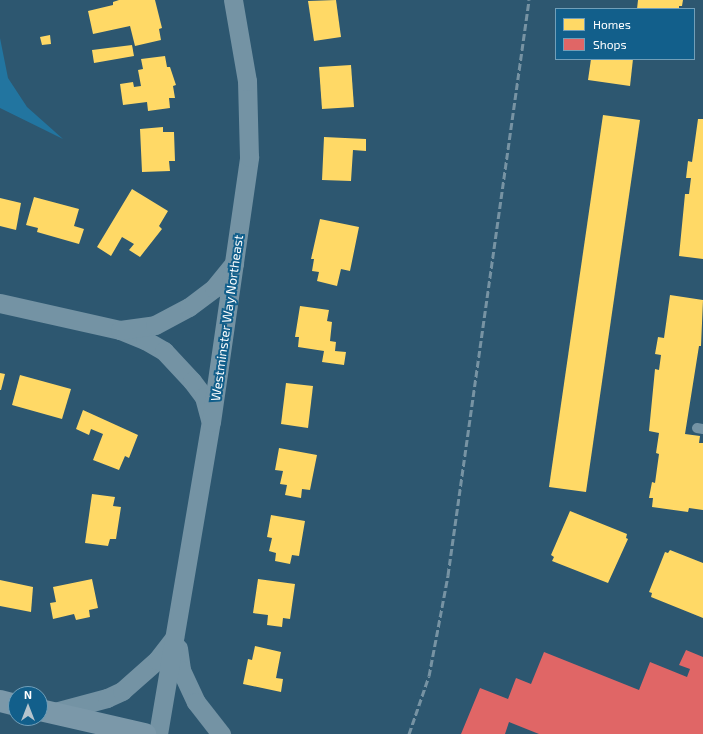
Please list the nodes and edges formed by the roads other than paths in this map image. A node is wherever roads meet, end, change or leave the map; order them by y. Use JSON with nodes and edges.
{"nodes":[{"id":1,"x":233,"y":0,"type":"edge"},
{"id":2,"x":235,"y":262,"type":"junction"},
{"id":3,"x":0,"y":303,"type":"edge"},
{"id":4,"x":120,"y":330,"type":"junction"},
{"id":5,"x":211,"y":422,"type":"junction"},
{"id":6,"x":176,"y":635,"type":"junction"},
{"id":7,"x":48,"y":712,"type":"edge"},
{"id":8,"x":48,"y":712,"type":"edge"},
{"id":9,"x":145,"y":734,"type":"edge"},
{"id":10,"x":158,"y":734,"type":"edge"},
{"id":11,"x":221,"y":734,"type":"edge"}],
"edges":[{"from":1,"to":2,"type":"street","name":"Westminster Way Northeast"},
{"from":2,"to":4,"type":"street"},
{"from":2,"to":5,"type":"street","name":"Westminster Way Northeast"},
{"from":3,"to":4,"type":"street"},
{"from":4,"to":5,"type":"street"},
{"from":5,"to":6,"type":"street","name":"Westminster Way Northeast"},
{"from":6,"to":7,"type":"street","name":"Westminster Way Northeast"},
{"from":6,"to":10,"type":"street","name":"Westminster Way Northeast"},
{"from":6,"to":11,"type":"street","name":"Westminster Way Northeast"},
{"from":8,"to":9,"type":"main road"}]}
